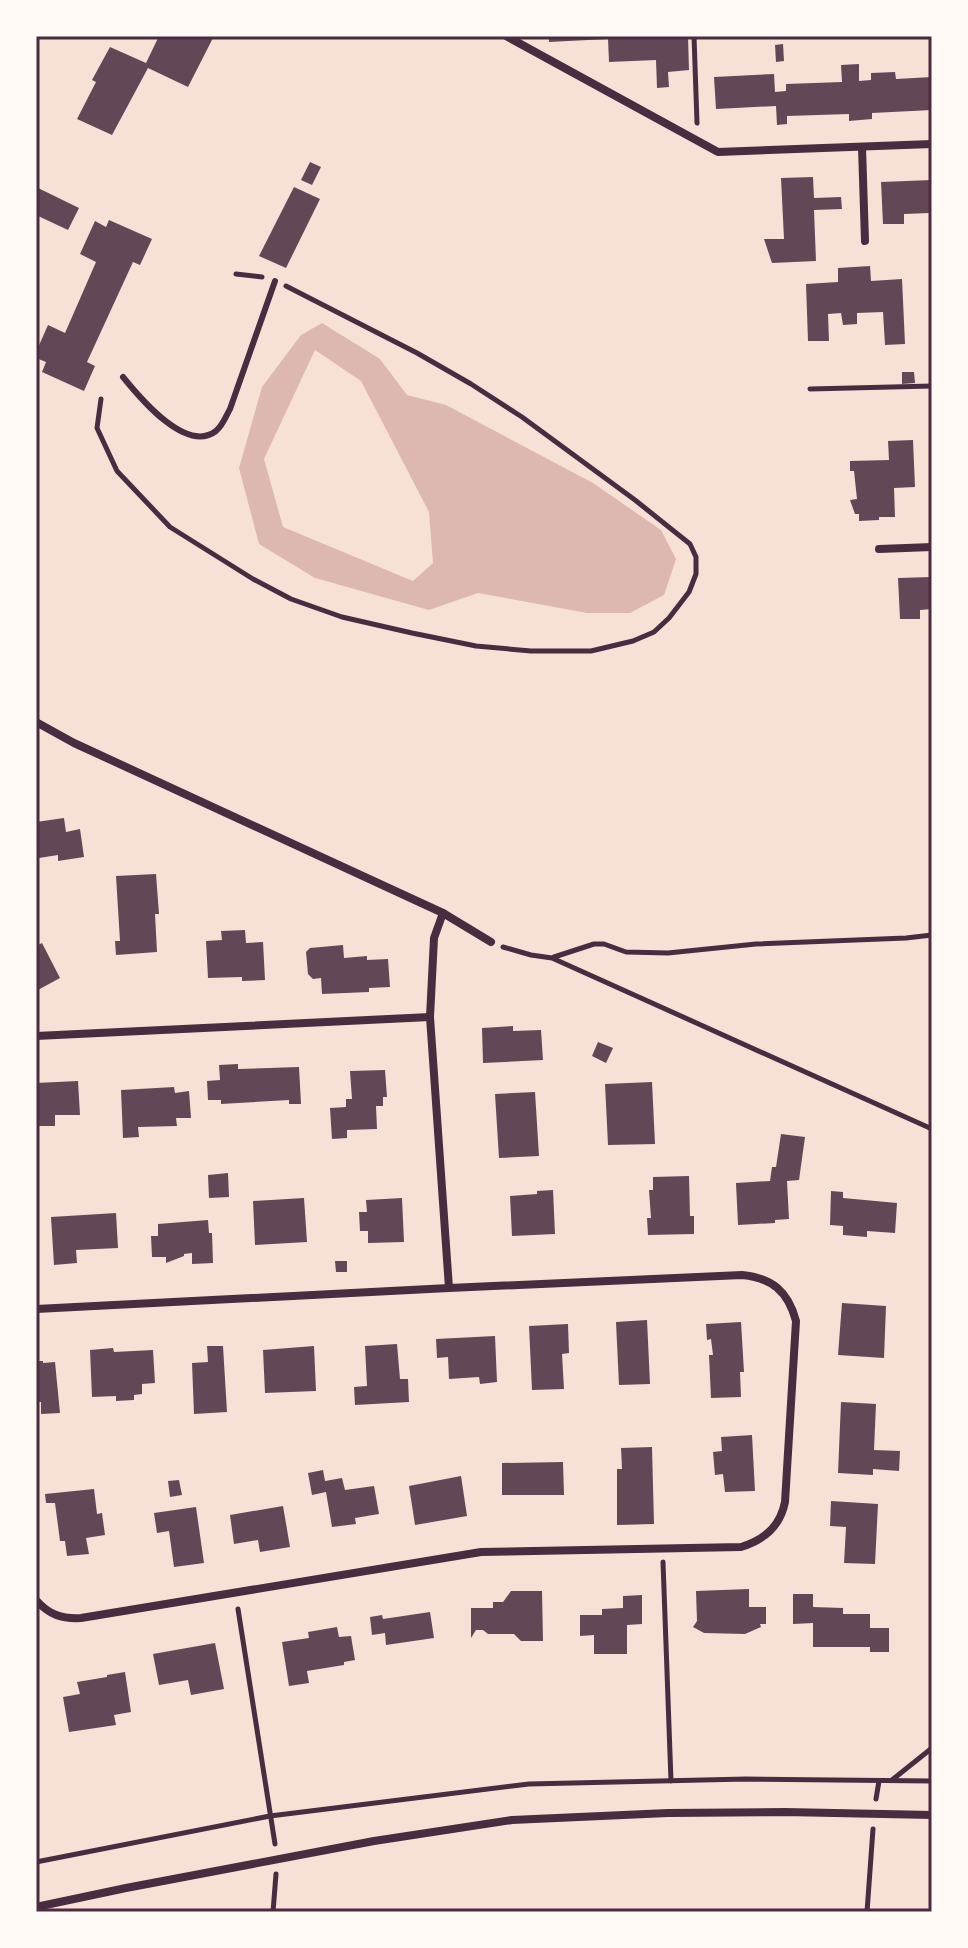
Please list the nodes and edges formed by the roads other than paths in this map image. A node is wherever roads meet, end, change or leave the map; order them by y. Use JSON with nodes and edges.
{"nodes":[{"id":1,"x":506,"y":36,"type":"edge"},
{"id":2,"x":932,"y":144,"type":"edge"},
{"id":3,"x":862,"y":147,"type":"junction"},
{"id":4,"x":865,"y":241,"type":"dead end"},
{"id":5,"x":275,"y":281,"type":"road end"},
{"id":6,"x":123,"y":377,"type":"dead end"},
{"id":7,"x":932,"y":547,"type":"edge"},
{"id":8,"x":879,"y":549,"type":"dead end"},
{"id":9,"x":36,"y":722,"type":"edge"},
{"id":10,"x":443,"y":913,"type":"junction"},
{"id":11,"x":491,"y":942,"type":"road end"},
{"id":12,"x":430,"y":1017,"type":"junction"},
{"id":13,"x":36,"y":1036,"type":"edge"},
{"id":14,"x":449,"y":1288,"type":"junction"},
{"id":15,"x":36,"y":1309,"type":"edge"},
{"id":16,"x":36,"y":1600,"type":"edge"},
{"id":17,"x":932,"y":1815,"type":"edge"},
{"id":18,"x":36,"y":1907,"type":"edge"}],
"edges":[{"from":1,"to":3,"type":"street"},
{"from":2,"to":3,"type":"street"},
{"from":3,"to":4,"type":"street"},
{"from":5,"to":6,"type":"lane"},
{"from":7,"to":8,"type":"street"},
{"from":9,"to":10,"type":"street"},
{"from":10,"to":11,"type":"street"},
{"from":10,"to":12,"type":"street"},
{"from":12,"to":13,"type":"street"},
{"from":12,"to":14,"type":"street"},
{"from":14,"to":15,"type":"street"},
{"from":14,"to":16,"type":"street"},
{"from":17,"to":18,"type":"street"}]}
